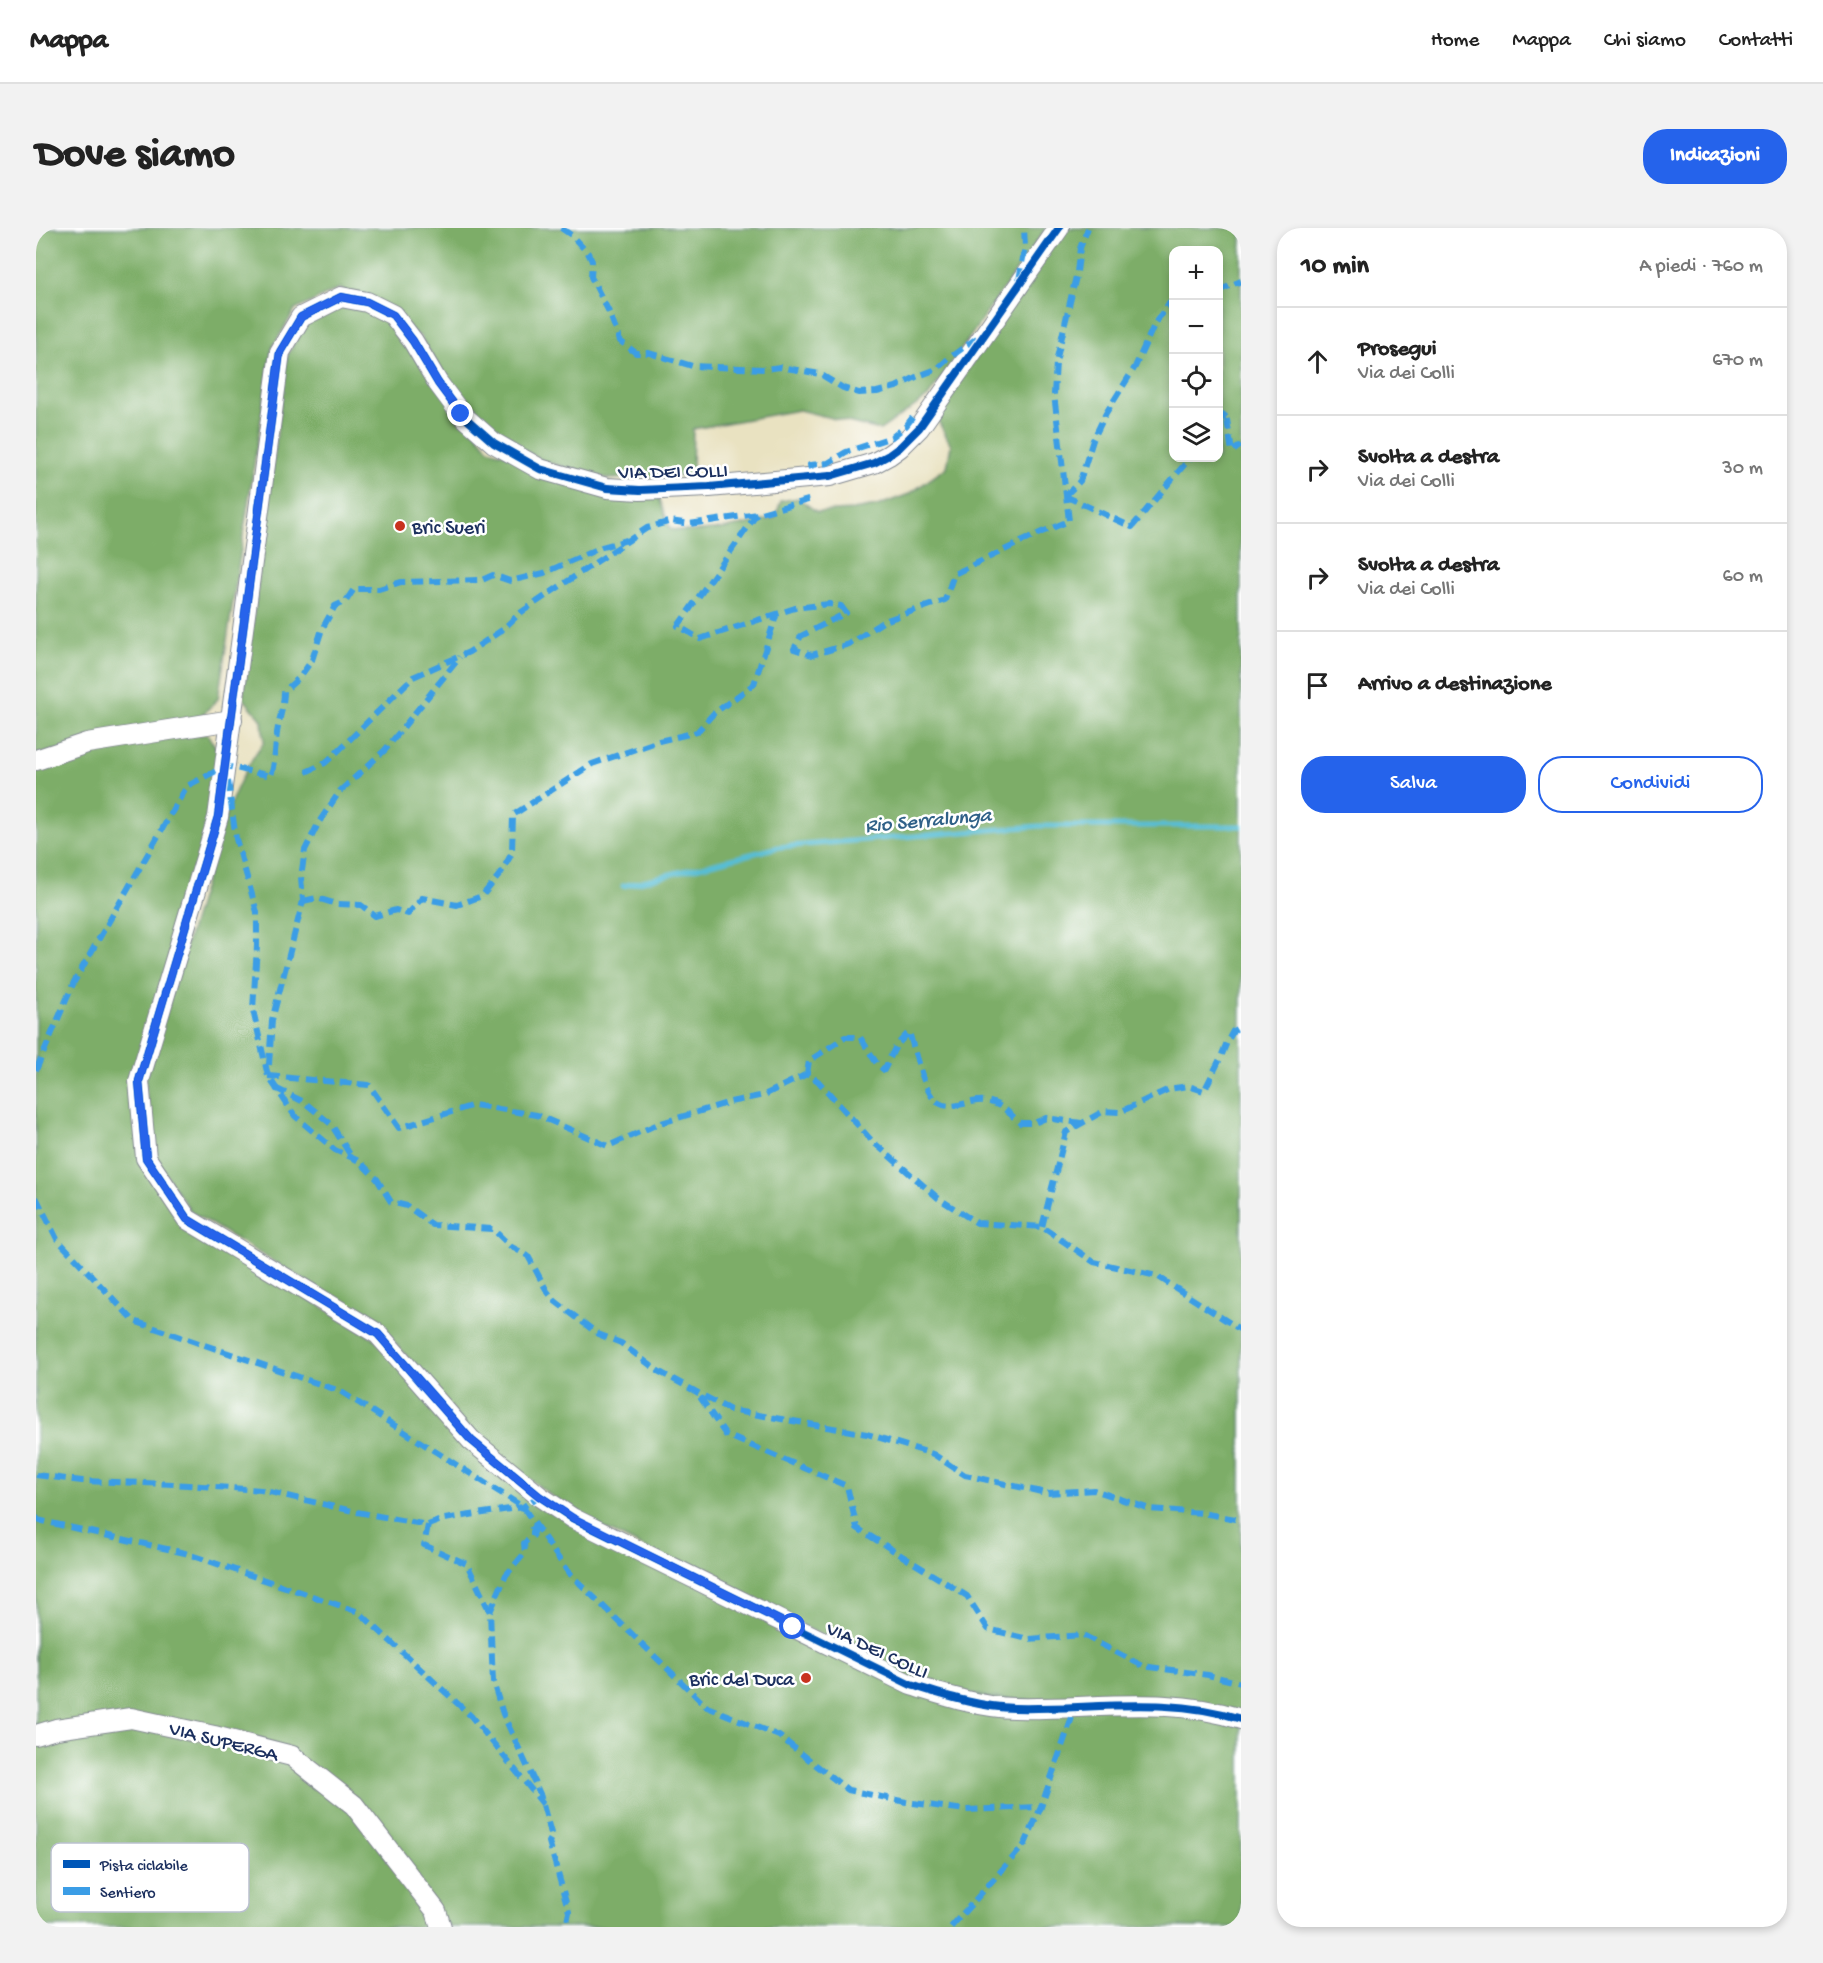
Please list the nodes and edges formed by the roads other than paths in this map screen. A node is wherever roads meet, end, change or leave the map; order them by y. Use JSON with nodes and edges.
{"nodes":[{"id":1,"x":1059,"y":228,"type":"edge"},
{"id":2,"x":232,"y":720,"type":"junction"},
{"id":3,"x":36,"y":760,"type":"edge"},
{"id":4,"x":1241,"y":1719,"type":"edge"},
{"id":5,"x":36,"y":1735,"type":"edge"},
{"id":6,"x":441,"y":1927,"type":"edge"}],
"edges":[{"from":1,"to":2,"type":"street","name":"VIA DEI COLLI"},
{"from":2,"to":3,"type":"street"},
{"from":2,"to":4,"type":"street","name":"VIA DEI COLLI"},
{"from":5,"to":6,"type":"street","name":"VIA SUPERGA"}]}
